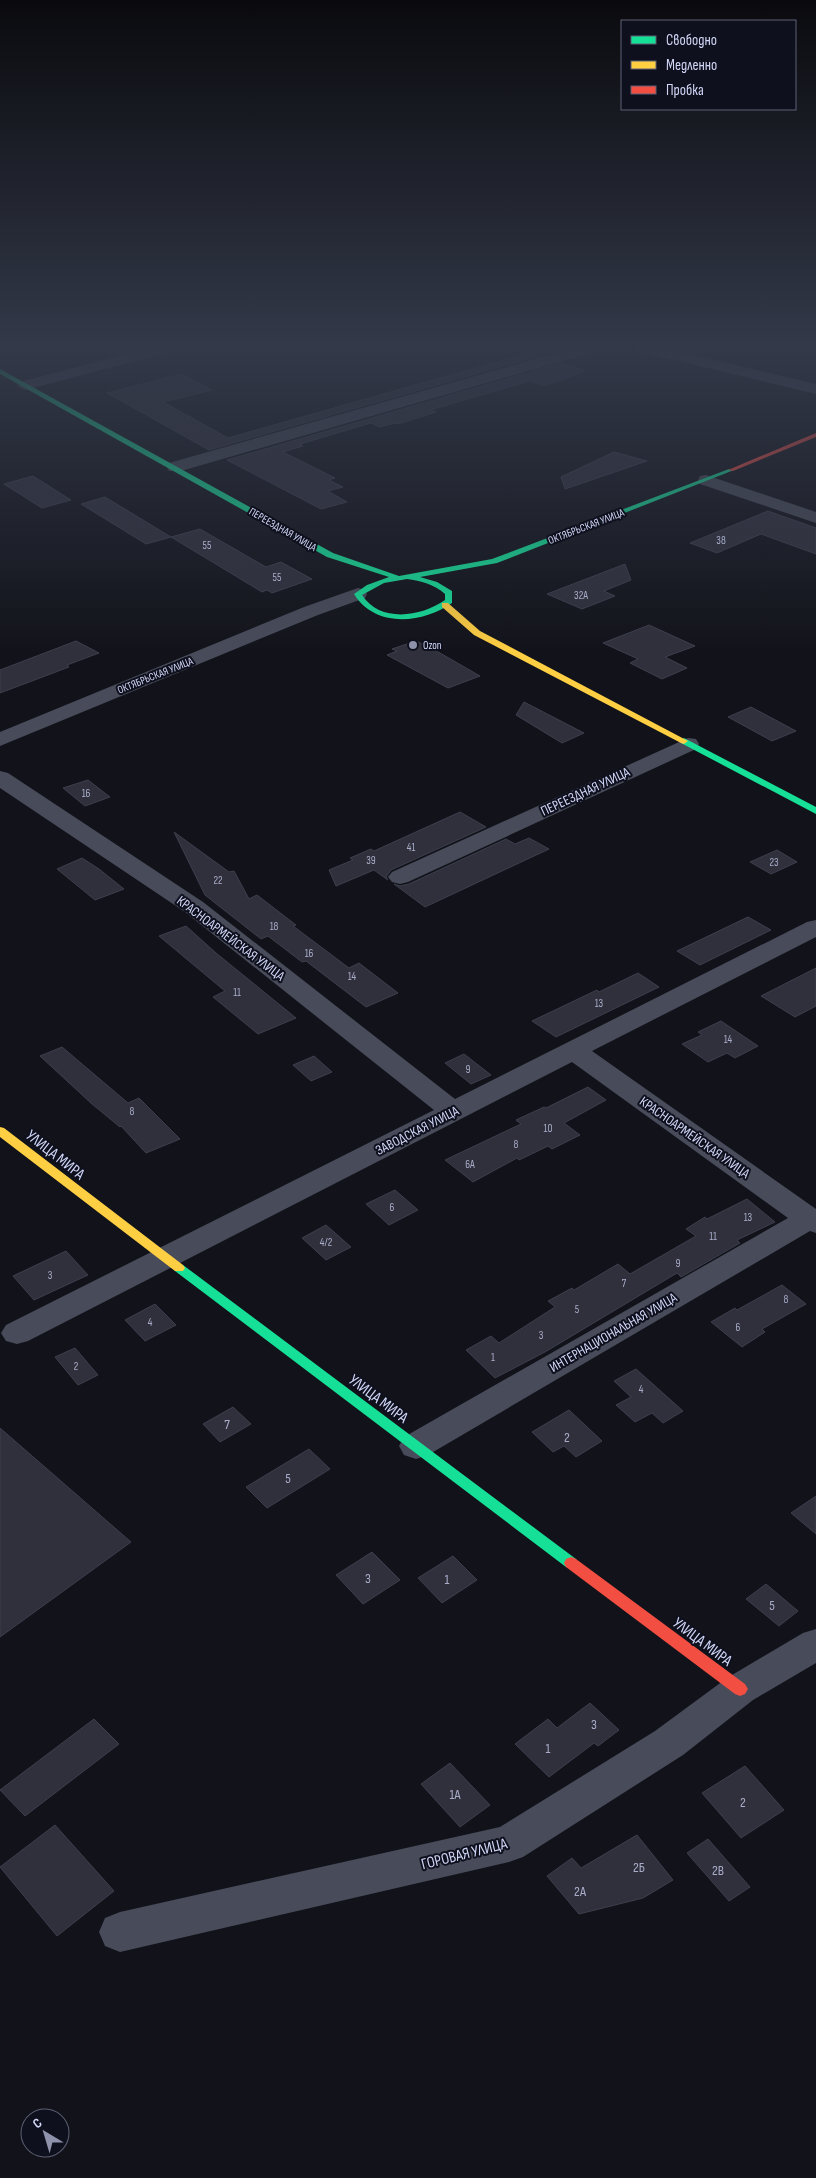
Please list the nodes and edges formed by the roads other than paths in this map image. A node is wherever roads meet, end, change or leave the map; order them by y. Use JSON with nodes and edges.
{"nodes":[{"id":1,"x":144,"y":450,"type":"edge"},
{"id":2,"x":237,"y":450,"type":"edge"},
{"id":3,"x":780,"y":450,"type":"edge"},
{"id":4,"x":176,"y":467,"type":"junction"},
{"id":5,"x":706,"y":480,"type":"junction"},
{"id":6,"x":816,"y":518,"type":"edge"},
{"id":7,"x":330,"y":555,"type":"junction"},
{"id":8,"x":494,"y":561,"type":"junction"},
{"id":9,"x":341,"y":570,"type":"dead end"},
{"id":10,"x":402,"y":578,"type":"junction"},
{"id":11,"x":475,"y":578,"type":"dead end"},
{"id":12,"x":356,"y":590,"type":"junction"},
{"id":13,"x":462,"y":590,"type":"dead end"},
{"id":14,"x":447,"y":603,"type":"junction"},
{"id":15,"x":310,"y":611,"type":"junction"},
{"id":16,"x":382,"y":614,"type":"junction"},
{"id":17,"x":428,"y":623,"type":"dead end"},
{"id":18,"x":458,"y":629,"type":"dead end"},
{"id":19,"x":477,"y":633,"type":"junction"},
{"id":20,"x":0,"y":740,"type":"edge"},
{"id":21,"x":688,"y":744,"type":"junction"},
{"id":22,"x":0,"y":778,"type":"edge"},
{"id":23,"x":816,"y":811,"type":"edge"},
{"id":24,"x":400,"y":876,"type":"dead end"},
{"id":25,"x":816,"y":927,"type":"edge"},
{"id":26,"x":574,"y":1051,"type":"junction"},
{"id":27,"x":453,"y":1111,"type":"junction"},
{"id":28,"x":0,"y":1131,"type":"edge"},
{"id":29,"x":813,"y":1221,"type":"edge"},
{"id":30,"x":165,"y":1258,"type":"junction"},
{"id":31,"x":17,"y":1333,"type":"dead end"},
{"id":32,"x":416,"y":1446,"type":"junction"},
{"id":33,"x":816,"y":1644,"type":"edge"},
{"id":34,"x":740,"y":1689,"type":"junction"},
{"id":35,"x":120,"y":1932,"type":"dead end"}],
"edges":[{"from":1,"to":4,"type":"main road","name":"ПЕРЕЕЗДНАЯ УЛИЦА"},
{"from":2,"to":4,"type":"street"},
{"from":3,"to":5,"type":"main road","name":"ОКТЯБРЬСКАЯ УЛИЦА"},
{"from":4,"to":7,"type":"main road","name":"ПЕРЕЕЗДНАЯ УЛИЦА"},
{"from":5,"to":6,"type":"street"},
{"from":5,"to":8,"type":"main road","name":"ОКТЯБРЬСКАЯ УЛИЦА"},
{"from":7,"to":9,"type":"main road","name":"ПЕРЕЕЗДНАЯ УЛИЦА"},
{"from":7,"to":10,"type":"main road","name":"ПЕРЕЕЗДНАЯ УЛИЦА"},
{"from":8,"to":10,"type":"main road","name":"ОКТЯБРЬСКАЯ УЛИЦА"},
{"from":8,"to":11,"type":"main road","name":"ОКТЯБРЬСКАЯ УЛИЦА"},
{"from":10,"to":12,"type":"main road","name":"ОКТЯБРЬСКАЯ УЛИЦА"},
{"from":10,"to":14,"type":"main road","name":"ПЕРЕЕЗДНАЯ УЛИЦА"},
{"from":12,"to":15,"type":"street","name":"ОКТЯБРЬСКАЯ УЛИЦА"},
{"from":12,"to":16,"type":"main road"},
{"from":13,"to":14,"type":"main road"},
{"from":14,"to":16,"type":"main road"},
{"from":14,"to":19,"type":"main road"},
{"from":15,"to":16,"type":"street","name":"ОКТЯБРЬСКАЯ УЛИЦА"},
{"from":15,"to":20,"type":"street","name":"ОКТЯБРЬСКАЯ УЛИЦА"},
{"from":16,"to":17,"type":"main road"},
{"from":18,"to":19,"type":"main road"},
{"from":19,"to":21,"type":"main road"},
{"from":21,"to":23,"type":"main road"},
{"from":21,"to":24,"type":"street","name":"ПЕРЕЕЗДНАЯ УЛИЦА"},
{"from":22,"to":27,"type":"street","name":"КРАСНОАРМЕЙСКАЯ УЛИЦА"},
{"from":25,"to":26,"type":"street","name":"ЗАВОДСКАЯ УЛИЦА"},
{"from":26,"to":27,"type":"street","name":"ЗАВОДСКАЯ УЛИЦА"},
{"from":26,"to":29,"type":"street","name":"КРАСНОАРМЕЙСКАЯ УЛИЦА"},
{"from":27,"to":30,"type":"street","name":"ЗАВОДСКАЯ УЛИЦА"},
{"from":28,"to":30,"type":"main road","name":"УЛИЦА МИРА"},
{"from":29,"to":32,"type":"street","name":"ИНТЕРНАЦИОНАЛЬНАЯ УЛИЦА"},
{"from":30,"to":31,"type":"street","name":"ЗАВОДСКАЯ УЛИЦА"},
{"from":30,"to":32,"type":"main road","name":"УЛИЦА МИРА"},
{"from":32,"to":34,"type":"main road","name":"УЛИЦА МИРА"},
{"from":33,"to":34,"type":"street","name":"ГОРОВАЯ УЛИЦА"},
{"from":34,"to":35,"type":"street","name":"ГОРОВАЯ УЛИЦА"}]}
